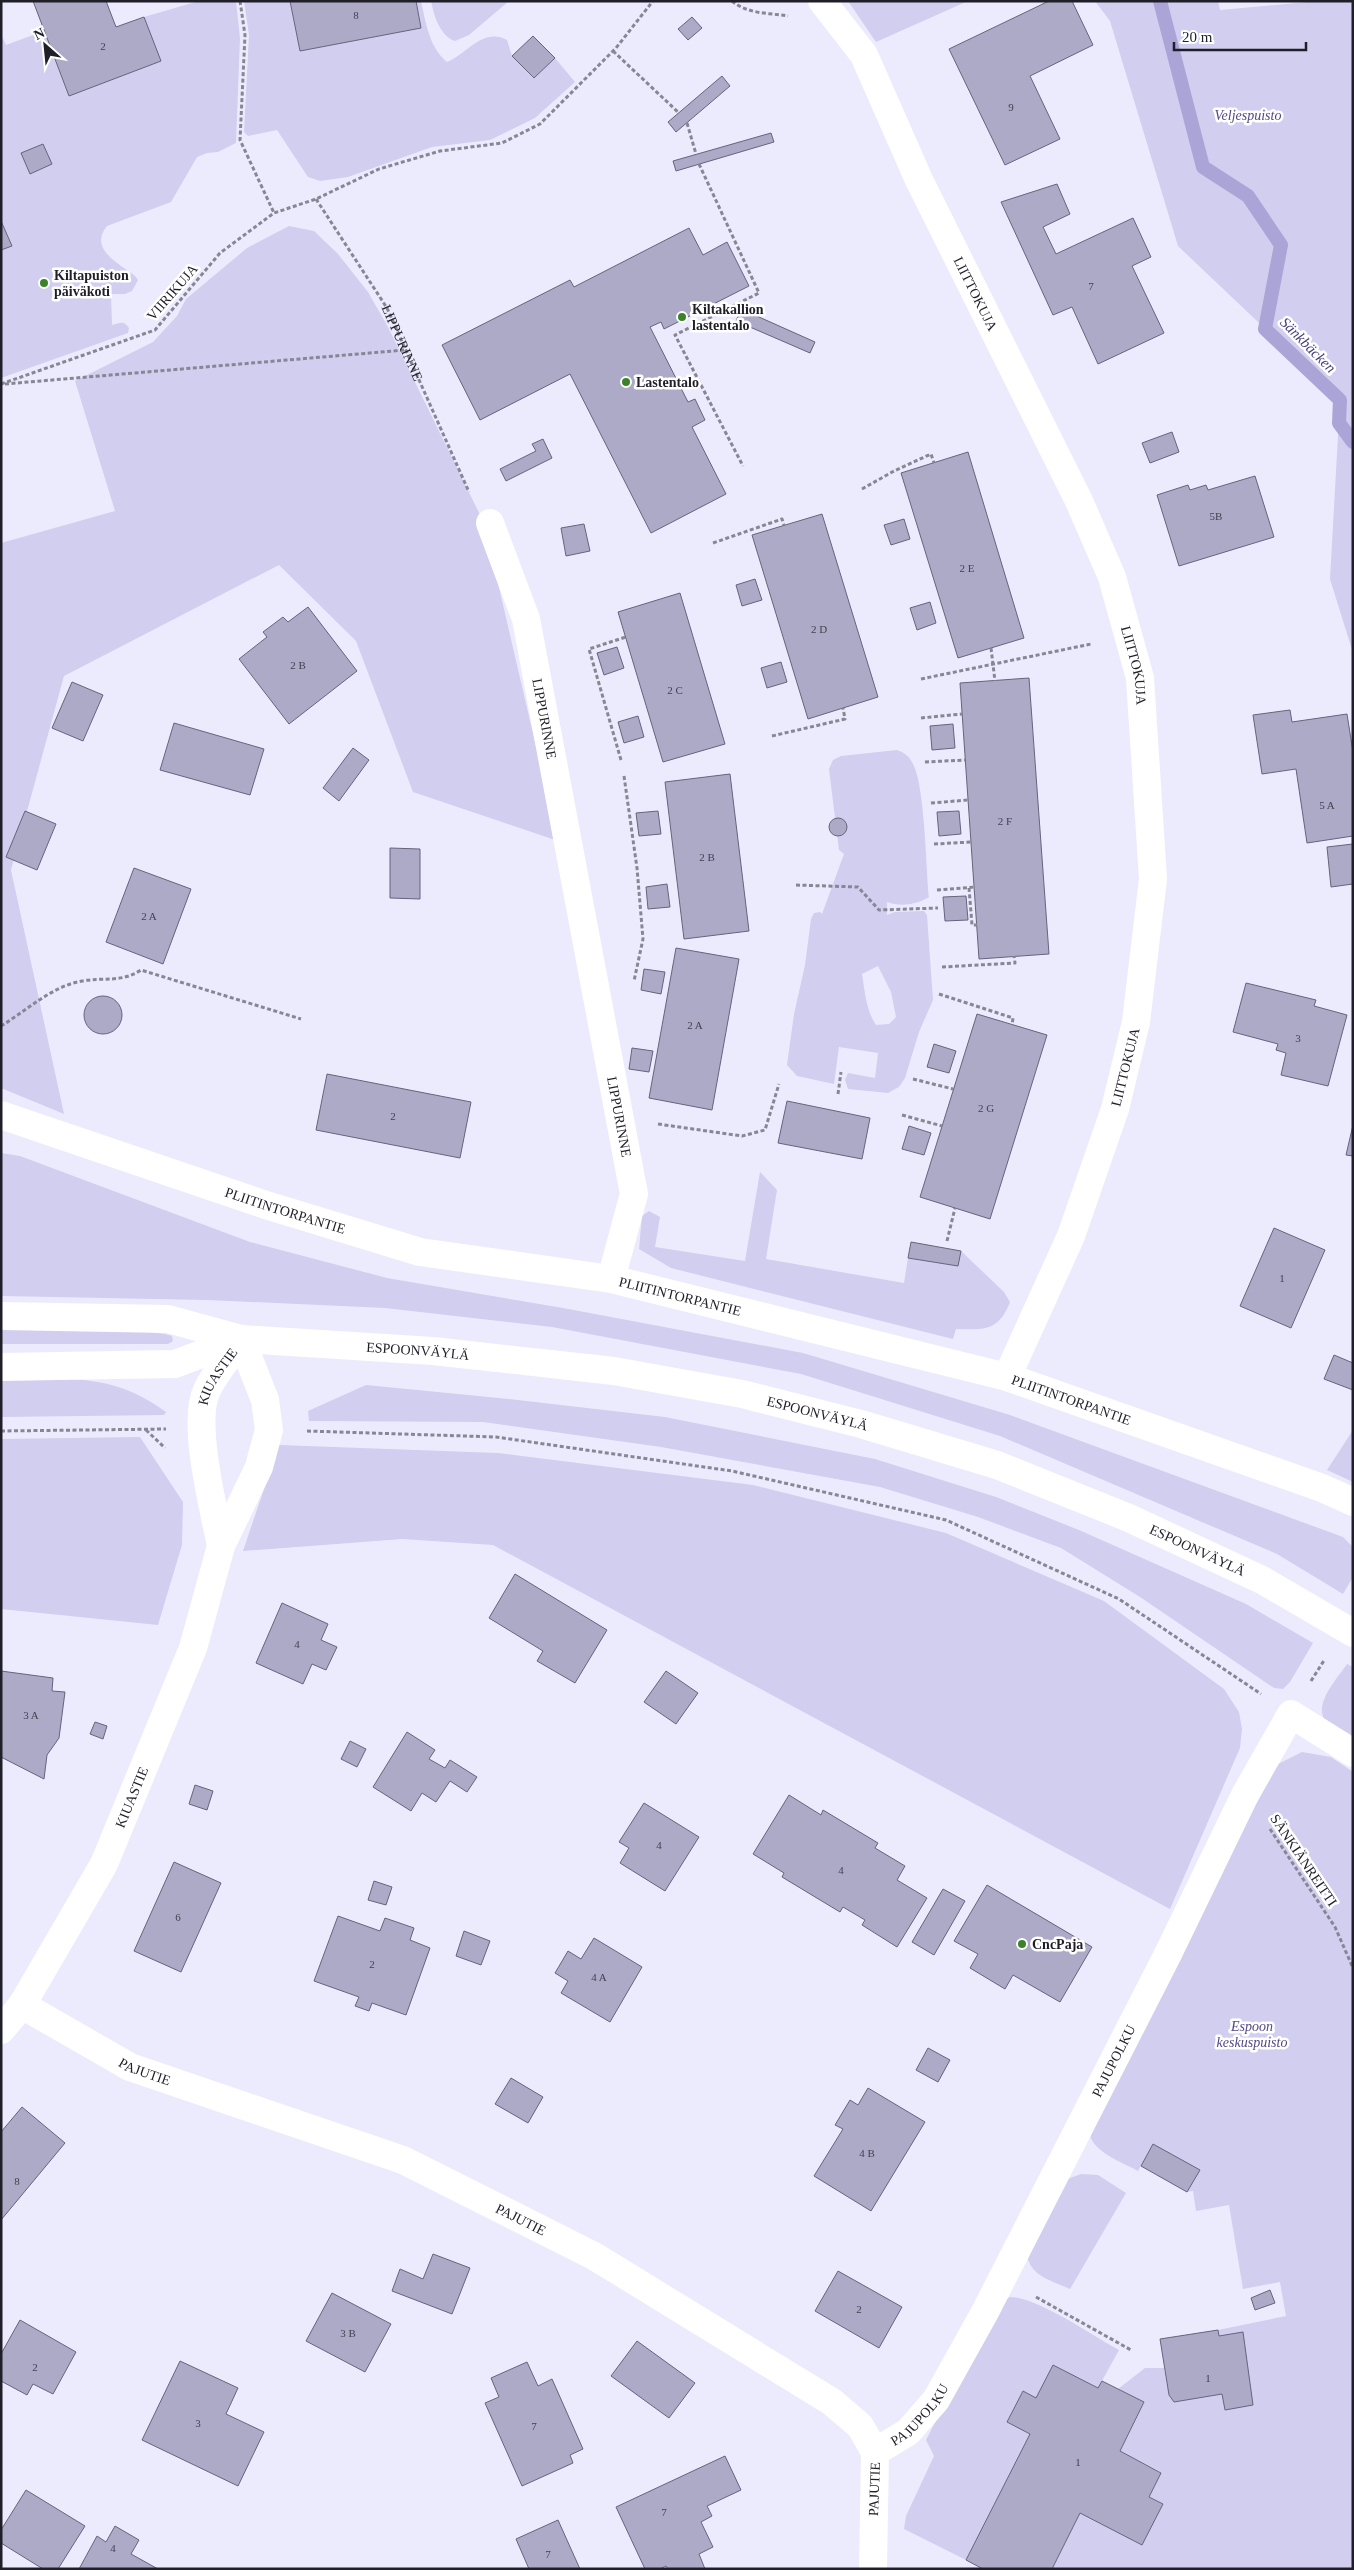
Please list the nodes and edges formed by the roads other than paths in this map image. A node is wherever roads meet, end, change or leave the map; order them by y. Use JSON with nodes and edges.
{"nodes":[{"id":1,"x":822,"y":1,"type":"edge"},
{"id":2,"x":490,"y":523,"type":"road end"},
{"id":3,"x":1,"y":1115,"type":"edge"},
{"id":4,"x":610,"y":1279,"type":"junction"},
{"id":5,"x":1,"y":1316,"type":"edge"},
{"id":6,"x":241,"y":1340,"type":"junction"},
{"id":7,"x":1,"y":1367,"type":"edge"},
{"id":8,"x":1007,"y":1377,"type":"junction"},
{"id":9,"x":1353,"y":1502,"type":"edge"},
{"id":10,"x":221,"y":1546,"type":"junction"},
{"id":11,"x":1353,"y":1633,"type":"edge"},
{"id":12,"x":1353,"y":1753,"type":"edge"},
{"id":13,"x":22,"y":2004,"type":"junction"},
{"id":14,"x":1,"y":2030,"type":"edge"},
{"id":15,"x":875,"y":2452,"type":"junction"},
{"id":16,"x":873,"y":2569,"type":"edge"}],
"edges":[{"from":1,"to":8,"type":"street","name":"LIITTOKUJA"},
{"from":2,"to":4,"type":"street","name":"LIPPURINNE"},
{"from":3,"to":4,"type":"street","name":"PLIITINTORPANTIE"},
{"from":4,"to":8,"type":"street","name":"PLIITINTORPANTIE"},
{"from":5,"to":6,"type":"street","name":"ESPOONVÄYLÄ"},
{"from":6,"to":7,"type":"street","name":"ESPOONVÄYLÄ"},
{"from":6,"to":10,"type":"street","name":"KIUASTIE"},
{"from":6,"to":10,"type":"street","name":"KIUASTIE"},
{"from":6,"to":11,"type":"street","name":"ESPOONVÄYLÄ"},
{"from":8,"to":9,"type":"street","name":"PLIITINTORPANTIE"},
{"from":10,"to":13,"type":"street","name":"KIUASTIE"},
{"from":12,"to":15,"type":"street","name":"PAJUPOLKU"},
{"from":13,"to":14,"type":"street","name":"KIUASTIE"},
{"from":13,"to":15,"type":"street","name":"PAJUTIE"},
{"from":15,"to":16,"type":"street","name":"PAJUTIE"}]}
